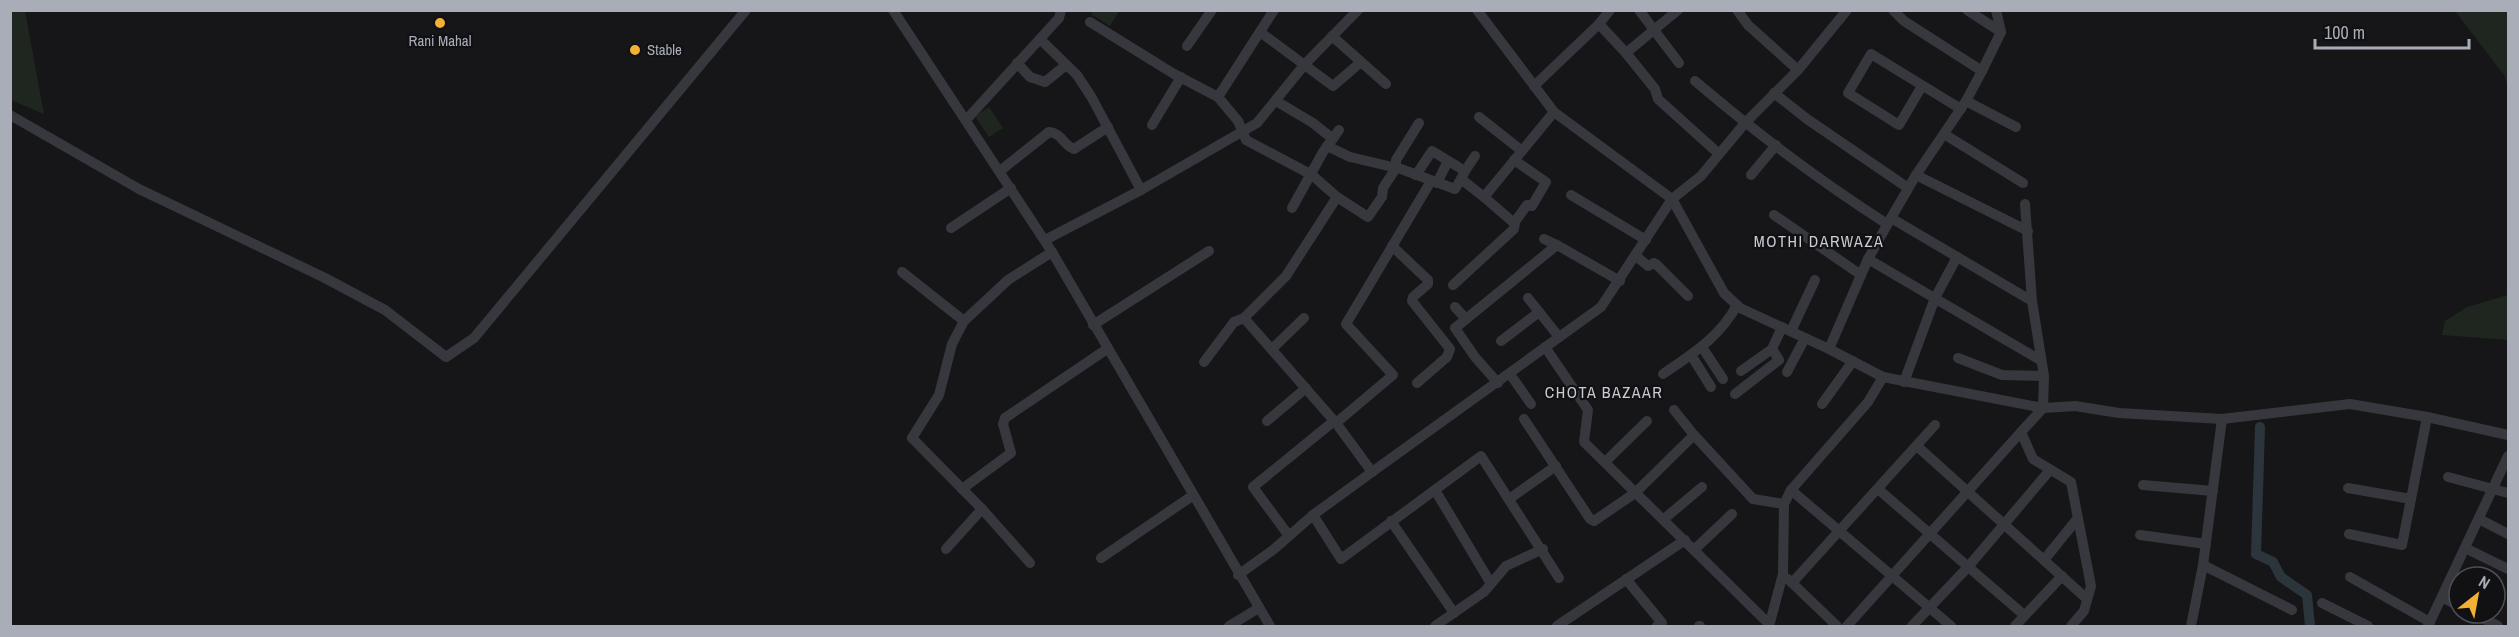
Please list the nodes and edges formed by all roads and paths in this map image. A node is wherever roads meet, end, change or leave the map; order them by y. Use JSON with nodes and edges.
{"nodes":[{"id":1,"x":746,"y":10,"type":"edge"},
{"id":2,"x":893,"y":10,"type":"edge"},
{"id":3,"x":1061,"y":10,"type":"edge"},
{"id":4,"x":1212,"y":10,"type":"edge"},
{"id":5,"x":1274,"y":10,"type":"edge"},
{"id":6,"x":1358,"y":10,"type":"edge"},
{"id":7,"x":1477,"y":10,"type":"edge"},
{"id":8,"x":1595,"y":10,"type":"edge"},
{"id":9,"x":1610,"y":10,"type":"edge"},
{"id":10,"x":1639,"y":10,"type":"edge"},
{"id":11,"x":1678,"y":10,"type":"edge"},
{"id":12,"x":1737,"y":10,"type":"edge"},
{"id":13,"x":1847,"y":10,"type":"edge"},
{"id":14,"x":1893,"y":10,"type":"edge"},
{"id":15,"x":1967,"y":10,"type":"edge"},
{"id":16,"x":1996,"y":10,"type":"edge"},
{"id":17,"x":1090,"y":22,"type":"dead end"},
{"id":18,"x":1600,"y":23,"type":"junction"},
{"id":19,"x":1652,"y":30,"type":"junction"},
{"id":20,"x":1260,"y":32,"type":"junction"},
{"id":21,"x":2001,"y":32,"type":"junction"},
{"id":22,"x":1332,"y":36,"type":"junction"},
{"id":23,"x":1040,"y":39,"type":"junction"},
{"id":24,"x":1187,"y":46,"type":"dead end"},
{"id":25,"x":1626,"y":53,"type":"junction"},
{"id":26,"x":1361,"y":62,"type":"junction"},
{"id":27,"x":1017,"y":63,"type":"junction"},
{"id":28,"x":1679,"y":63,"type":"dead end"},
{"id":29,"x":1305,"y":64,"type":"junction"},
{"id":30,"x":1066,"y":66,"type":"junction"},
{"id":31,"x":1798,"y":69,"type":"junction"},
{"id":32,"x":1982,"y":71,"type":"junction"},
{"id":33,"x":1181,"y":77,"type":"junction"},
{"id":34,"x":1695,"y":81,"type":"dead end"},
{"id":35,"x":1386,"y":84,"type":"dead end"},
{"id":36,"x":1534,"y":86,"type":"junction"},
{"id":37,"x":1922,"y":86,"type":"junction"},
{"id":38,"x":1774,"y":93,"type":"junction"},
{"id":39,"x":1218,"y":97,"type":"junction"},
{"id":40,"x":1276,"y":100,"type":"junction"},
{"id":41,"x":1964,"y":105,"type":"junction"},
{"id":42,"x":1554,"y":111,"type":"junction"},
{"id":43,"x":10,"y":115,"type":"edge"},
{"id":44,"x":1479,"y":117,"type":"dead end"},
{"id":45,"x":966,"y":120,"type":"junction"},
{"id":46,"x":1419,"y":123,"type":"dead end"},
{"id":47,"x":1745,"y":123,"type":"junction"},
{"id":48,"x":1152,"y":125,"type":"dead end"},
{"id":49,"x":1108,"y":127,"type":"junction"},
{"id":50,"x":2016,"y":127,"type":"dead end"},
{"id":51,"x":1244,"y":131,"type":"junction"},
{"id":52,"x":1944,"y":134,"type":"junction"},
{"id":53,"x":1333,"y":139,"type":"junction"},
{"id":54,"x":1776,"y":145,"type":"junction"},
{"id":55,"x":1522,"y":151,"type":"junction"},
{"id":56,"x":1719,"y":154,"type":"junction"},
{"id":57,"x":1475,"y":156,"type":"dead end"},
{"id":58,"x":1514,"y":160,"type":"junction"},
{"id":59,"x":1448,"y":161,"type":"junction"},
{"id":60,"x":1396,"y":168,"type":"junction"},
{"id":61,"x":1000,"y":171,"type":"junction"},
{"id":62,"x":1312,"y":175,"type":"junction"},
{"id":63,"x":1416,"y":175,"type":"junction"},
{"id":64,"x":1463,"y":175,"type":"junction"},
{"id":65,"x":1751,"y":175,"type":"dead end"},
{"id":66,"x":1916,"y":175,"type":"junction"},
{"id":67,"x":1434,"y":182,"type":"junction"},
{"id":68,"x":2023,"y":183,"type":"dead end"},
{"id":69,"x":1011,"y":188,"type":"junction"},
{"id":70,"x":1908,"y":188,"type":"junction"},
{"id":71,"x":1141,"y":190,"type":"junction"},
{"id":72,"x":1571,"y":195,"type":"dead end"},
{"id":73,"x":1484,"y":196,"type":"junction"},
{"id":74,"x":1337,"y":197,"type":"junction"},
{"id":75,"x":1672,"y":199,"type":"junction"},
{"id":76,"x":2025,"y":204,"type":"dead end"},
{"id":77,"x":1292,"y":208,"type":"dead end"},
{"id":78,"x":1774,"y":215,"type":"dead end"},
{"id":79,"x":1889,"y":221,"type":"junction"},
{"id":80,"x":1515,"y":223,"type":"junction"},
{"id":81,"x":951,"y":228,"type":"dead end"},
{"id":82,"x":2028,"y":231,"type":"junction"},
{"id":83,"x":1544,"y":239,"type":"dead end"},
{"id":84,"x":1045,"y":240,"type":"junction"},
{"id":85,"x":1646,"y":240,"type":"junction"},
{"id":86,"x":1557,"y":245,"type":"junction"},
{"id":87,"x":1392,"y":246,"type":"junction"},
{"id":88,"x":1209,"y":251,"type":"dead end"},
{"id":89,"x":1052,"y":252,"type":"junction"},
{"id":90,"x":1636,"y":256,"type":"junction"},
{"id":91,"x":1957,"y":257,"type":"junction"},
{"id":92,"x":1869,"y":259,"type":"junction"},
{"id":93,"x":902,"y":272,"type":"dead end"},
{"id":94,"x":1862,"y":275,"type":"junction"},
{"id":95,"x":1815,"y":280,"type":"dead end"},
{"id":96,"x":1620,"y":281,"type":"junction"},
{"id":97,"x":1453,"y":285,"type":"dead end"},
{"id":98,"x":1688,"y":296,"type":"dead end"},
{"id":99,"x":1528,"y":298,"type":"dead end"},
{"id":100,"x":1935,"y":298,"type":"junction"},
{"id":101,"x":2032,"y":302,"type":"junction"},
{"id":102,"x":1737,"y":305,"type":"junction"},
{"id":103,"x":1455,"y":306,"type":"dead end"},
{"id":104,"x":1539,"y":312,"type":"junction"},
{"id":105,"x":1244,"y":318,"type":"junction"},
{"id":106,"x":1304,"y":318,"type":"dead end"},
{"id":107,"x":1466,"y":319,"type":"junction"},
{"id":108,"x":964,"y":321,"type":"junction"},
{"id":109,"x":1093,"y":325,"type":"junction"},
{"id":110,"x":1786,"y":329,"type":"junction"},
{"id":111,"x":1558,"y":338,"type":"junction"},
{"id":112,"x":1805,"y":338,"type":"junction"},
{"id":113,"x":1501,"y":341,"type":"dead end"},
{"id":114,"x":1545,"y":347,"type":"junction"},
{"id":115,"x":1702,"y":347,"type":"junction"},
{"id":116,"x":1107,"y":348,"type":"junction"},
{"id":117,"x":1272,"y":349,"type":"junction"},
{"id":118,"x":1772,"y":349,"type":"junction"},
{"id":119,"x":1829,"y":349,"type":"junction"},
{"id":120,"x":1690,"y":355,"type":"junction"},
{"id":121,"x":1958,"y":358,"type":"dead end"},
{"id":122,"x":2040,"y":360,"type":"junction"},
{"id":123,"x":1853,"y":361,"type":"junction"},
{"id":124,"x":1204,"y":362,"type":"dead end"},
{"id":125,"x":1741,"y":372,"type":"dead end"},
{"id":126,"x":1787,"y":372,"type":"dead end"},
{"id":127,"x":1510,"y":374,"type":"junction"},
{"id":128,"x":1663,"y":374,"type":"dead end"},
{"id":129,"x":2044,"y":376,"type":"junction"},
{"id":130,"x":1883,"y":377,"type":"junction"},
{"id":131,"x":1723,"y":379,"type":"dead end"},
{"id":132,"x":1417,"y":382,"type":"dead end"},
{"id":133,"x":1904,"y":382,"type":"junction"},
{"id":134,"x":1498,"y":383,"type":"junction"},
{"id":135,"x":1712,"y":387,"type":"dead end"},
{"id":136,"x":1306,"y":388,"type":"junction"},
{"id":137,"x":1735,"y":394,"type":"dead end"},
{"id":138,"x":1531,"y":404,"type":"dead end"},
{"id":139,"x":1822,"y":404,"type":"dead end"},
{"id":140,"x":2043,"y":408,"type":"junction"},
{"id":141,"x":1674,"y":410,"type":"dead end"},
{"id":142,"x":2427,"y":417,"type":"junction"},
{"id":143,"x":1524,"y":419,"type":"dead end"},
{"id":144,"x":2222,"y":419,"type":"junction"},
{"id":145,"x":1266,"y":420,"type":"dead end"},
{"id":146,"x":1647,"y":421,"type":"dead end"},
{"id":147,"x":1335,"y":422,"type":"junction"},
{"id":148,"x":1935,"y":425,"type":"dead end"},
{"id":149,"x":2021,"y":432,"type":"junction"},
{"id":150,"x":1694,"y":435,"type":"junction"},
{"id":151,"x":2508,"y":435,"type":"edge"},
{"id":152,"x":1918,"y":447,"type":"junction"},
{"id":153,"x":2508,"y":456,"type":"edge"},
{"id":154,"x":1605,"y":462,"type":"junction"},
{"id":155,"x":1556,"y":466,"type":"junction"},
{"id":156,"x":2050,"y":470,"type":"junction"},
{"id":157,"x":1372,"y":472,"type":"junction"},
{"id":158,"x":2448,"y":477,"type":"dead end"},
{"id":159,"x":2143,"y":484,"type":"dead end"},
{"id":160,"x":2494,"y":487,"type":"junction"},
{"id":161,"x":1702,"y":488,"type":"dead end"},
{"id":162,"x":2348,"y":488,"type":"dead end"},
{"id":163,"x":963,"y":489,"type":"junction"},
{"id":164,"x":1878,"y":489,"type":"junction"},
{"id":165,"x":1435,"y":490,"type":"junction"},
{"id":166,"x":1791,"y":490,"type":"junction"},
{"id":167,"x":2213,"y":491,"type":"junction"},
{"id":168,"x":1968,"y":492,"type":"junction"},
{"id":169,"x":1635,"y":493,"type":"junction"},
{"id":170,"x":2508,"y":493,"type":"edge"},
{"id":171,"x":1192,"y":496,"type":"junction"},
{"id":172,"x":1509,"y":499,"type":"junction"},
{"id":173,"x":2411,"y":499,"type":"junction"},
{"id":174,"x":1784,"y":504,"type":"junction"},
{"id":175,"x":982,"y":509,"type":"junction"},
{"id":176,"x":1732,"y":514,"type":"dead end"},
{"id":177,"x":1313,"y":515,"type":"junction"},
{"id":178,"x":2078,"y":518,"type":"junction"},
{"id":179,"x":1664,"y":519,"type":"junction"},
{"id":180,"x":2479,"y":519,"type":"junction"},
{"id":181,"x":1391,"y":521,"type":"junction"},
{"id":182,"x":2005,"y":525,"type":"junction"},
{"id":183,"x":1840,"y":532,"type":"junction"},
{"id":184,"x":1930,"y":534,"type":"junction"},
{"id":185,"x":2349,"y":534,"type":"dead end"},
{"id":186,"x":2508,"y":534,"type":"edge"},
{"id":187,"x":2140,"y":535,"type":"dead end"},
{"id":188,"x":1290,"y":536,"type":"junction"},
{"id":189,"x":1684,"y":540,"type":"junction"},
{"id":190,"x":2206,"y":544,"type":"junction"},
{"id":191,"x":2465,"y":548,"type":"junction"},
{"id":192,"x":946,"y":549,"type":"dead end"},
{"id":193,"x":1542,"y":549,"type":"junction"},
{"id":194,"x":1695,"y":549,"type":"junction"},
{"id":195,"x":1101,"y":558,"type":"dead end"},
{"id":196,"x":2044,"y":560,"type":"junction"},
{"id":197,"x":1030,"y":563,"type":"dead end"},
{"id":198,"x":2203,"y":565,"type":"junction"},
{"id":199,"x":1968,"y":567,"type":"junction"},
{"id":200,"x":2508,"y":569,"type":"edge"},
{"id":201,"x":1784,"y":574,"type":"junction"},
{"id":202,"x":1238,"y":575,"type":"junction"},
{"id":203,"x":1893,"y":576,"type":"junction"},
{"id":204,"x":2062,"y":576,"type":"junction"},
{"id":205,"x":2350,"y":577,"type":"dead end"},
{"id":206,"x":1559,"y":578,"type":"dead end"},
{"id":207,"x":1626,"y":579,"type":"junction"},
{"id":208,"x":1490,"y":582,"type":"junction"},
{"id":209,"x":1792,"y":583,"type":"junction"},
{"id":210,"x":2442,"y":597,"type":"junction"},
{"id":211,"x":2087,"y":598,"type":"junction"},
{"id":212,"x":2447,"y":600,"type":"edge"},
{"id":213,"x":2322,"y":603,"type":"dead end"},
{"id":214,"x":1259,"y":608,"type":"junction"},
{"id":215,"x":1930,"y":608,"type":"junction"},
{"id":216,"x":2292,"y":610,"type":"dead end"},
{"id":217,"x":1454,"y":613,"type":"junction"},
{"id":218,"x":2024,"y":615,"type":"junction"},
{"id":219,"x":2429,"y":624,"type":"edge"},
{"id":220,"x":1769,"y":625,"type":"edge"},
{"id":221,"x":2192,"y":626,"type":"edge"},
{"id":222,"x":1229,"y":627,"type":"edge"},
{"id":223,"x":1270,"y":627,"type":"edge"},
{"id":224,"x":1435,"y":627,"type":"edge"},
{"id":225,"x":1557,"y":627,"type":"edge"},
{"id":226,"x":1657,"y":627,"type":"edge"},
{"id":227,"x":1837,"y":627,"type":"edge"},
{"id":228,"x":1847,"y":627,"type":"edge"},
{"id":229,"x":1912,"y":627,"type":"edge"},
{"id":230,"x":1951,"y":627,"type":"edge"},
{"id":231,"x":2015,"y":627,"type":"edge"},
{"id":232,"x":2071,"y":627,"type":"edge"},
{"id":233,"x":2368,"y":627,"type":"edge"}],
"edges":[{"from":1,"to":43,"type":"street"},
{"from":2,"to":45,"type":"street"},
{"from":3,"to":23,"type":"street"},
{"from":4,"to":24,"type":"street"},
{"from":5,"to":20,"type":"street"},
{"from":6,"to":22,"type":"street"},
{"from":7,"to":36,"type":"street"},
{"from":8,"to":18,"type":"street"},
{"from":9,"to":18,"type":"street"},
{"from":10,"to":19,"type":"street"},
{"from":11,"to":19,"type":"street"},
{"from":12,"to":31,"type":"street"},
{"from":13,"to":31,"type":"street"},
{"from":14,"to":32,"type":"street"},
{"from":15,"to":21,"type":"street"},
{"from":16,"to":21,"type":"street"},
{"from":17,"to":33,"type":"street"},
{"from":18,"to":25,"type":"street"},
{"from":18,"to":36,"type":"street"},
{"from":19,"to":25,"type":"street"},
{"from":19,"to":28,"type":"street"},
{"from":20,"to":29,"type":"street"},
{"from":20,"to":39,"type":"street"},
{"from":21,"to":32,"type":"street"},
{"from":22,"to":26,"type":"street"},
{"from":22,"to":29,"type":"street"},
{"from":23,"to":27,"type":"street"},
{"from":23,"to":30,"type":"street"},
{"from":25,"to":56,"type":"street"},
{"from":26,"to":29,"type":"street"},
{"from":26,"to":35,"type":"street"},
{"from":27,"to":30,"type":"street"},
{"from":27,"to":45,"type":"street"},
{"from":29,"to":40,"type":"street"},
{"from":30,"to":49,"type":"street"},
{"from":31,"to":38,"type":"street"},
{"from":32,"to":41,"type":"street"},
{"from":33,"to":39,"type":"street"},
{"from":33,"to":48,"type":"street"},
{"from":34,"to":47,"type":"street"},
{"from":36,"to":42,"type":"street"},
{"from":37,"to":37,"type":"street"},
{"from":37,"to":41,"type":"street"},
{"from":38,"to":47,"type":"street"},
{"from":38,"to":70,"type":"street"},
{"from":39,"to":51,"type":"street"},
{"from":40,"to":51,"type":"street"},
{"from":40,"to":53,"type":"street"},
{"from":41,"to":50,"type":"street"},
{"from":41,"to":52,"type":"street"},
{"from":42,"to":55,"type":"street"},
{"from":42,"to":75,"type":"street"},
{"from":44,"to":55,"type":"street"},
{"from":45,"to":61,"type":"street"},
{"from":46,"to":60,"type":"street"},
{"from":47,"to":54,"type":"street"},
{"from":47,"to":56,"type":"street"},
{"from":49,"to":61,"type":"street"},
{"from":49,"to":71,"type":"street"},
{"from":51,"to":62,"type":"street"},
{"from":51,"to":71,"type":"street"},
{"from":52,"to":66,"type":"street"},
{"from":52,"to":68,"type":"street"},
{"from":53,"to":60,"type":"street"},
{"from":53,"to":62,"type":"street"},
{"from":54,"to":65,"type":"street"},
{"from":54,"to":79,"type":"street"},
{"from":55,"to":58,"type":"street"},
{"from":56,"to":75,"type":"street"},
{"from":57,"to":64,"type":"street"},
{"from":58,"to":73,"type":"street"},
{"from":58,"to":80,"type":"street"},
{"from":59,"to":63,"type":"street"},
{"from":59,"to":64,"type":"street"},
{"from":59,"to":67,"type":"street"},
{"from":60,"to":63,"type":"street"},
{"from":60,"to":74,"type":"street"},
{"from":61,"to":69,"type":"street"},
{"from":62,"to":74,"type":"street"},
{"from":62,"to":77,"type":"street"},
{"from":63,"to":67,"type":"street"},
{"from":64,"to":67,"type":"street"},
{"from":64,"to":73,"type":"street"},
{"from":66,"to":70,"type":"street"},
{"from":66,"to":82,"type":"street"},
{"from":67,"to":87,"type":"street"},
{"from":69,"to":81,"type":"street"},
{"from":69,"to":84,"type":"street"},
{"from":70,"to":79,"type":"street"},
{"from":71,"to":84,"type":"street"},
{"from":72,"to":85,"type":"street"},
{"from":73,"to":80,"type":"street"},
{"from":74,"to":105,"type":"street"},
{"from":75,"to":85,"type":"street"},
{"from":75,"to":102,"type":"street"},
{"from":76,"to":82,"type":"street"},
{"from":78,"to":94,"type":"street"},
{"from":79,"to":91,"type":"street"},
{"from":79,"to":92,"type":"street"},
{"from":80,"to":97,"type":"street"},
{"from":82,"to":101,"type":"street"},
{"from":83,"to":86,"type":"street"},
{"from":84,"to":89,"type":"street"},
{"from":85,"to":90,"type":"street"},
{"from":86,"to":96,"type":"street"},
{"from":86,"to":107,"type":"street"},
{"from":87,"to":132,"type":"street"},
{"from":87,"to":147,"type":"street"},
{"from":88,"to":109,"type":"street"},
{"from":89,"to":108,"type":"street"},
{"from":89,"to":109,"type":"street"},
{"from":90,"to":96,"type":"street"},
{"from":90,"to":98,"type":"street"},
{"from":91,"to":100,"type":"street"},
{"from":91,"to":101,"type":"street"},
{"from":92,"to":94,"type":"street"},
{"from":92,"to":100,"type":"street"},
{"from":93,"to":108,"type":"street"},
{"from":94,"to":119,"type":"street"},
{"from":95,"to":110,"type":"street"},
{"from":96,"to":111,"type":"street"},
{"from":99,"to":104,"type":"street"},
{"from":100,"to":122,"type":"street"},
{"from":100,"to":133,"type":"street"},
{"from":101,"to":122,"type":"street"},
{"from":102,"to":110,"type":"street"},
{"from":102,"to":115,"type":"street"},
{"from":103,"to":107,"type":"street"},
{"from":104,"to":111,"type":"street"},
{"from":104,"to":113,"type":"street"},
{"from":105,"to":117,"type":"street"},
{"from":105,"to":124,"type":"street"},
{"from":106,"to":117,"type":"street"},
{"from":107,"to":134,"type":"street"},
{"from":108,"to":163,"type":"street"},
{"from":109,"to":116,"type":"street"},
{"from":110,"to":112,"type":"street"},
{"from":110,"to":118,"type":"street"},
{"from":111,"to":114,"type":"street"},
{"from":112,"to":119,"type":"street"},
{"from":112,"to":126,"type":"street"},
{"from":114,"to":127,"type":"street"},
{"from":114,"to":154,"type":"street"},
{"from":115,"to":120,"type":"street"},
{"from":115,"to":131,"type":"street"},
{"from":116,"to":163,"type":"street"},
{"from":116,"to":171,"type":"street"},
{"from":117,"to":136,"type":"street"},
{"from":118,"to":125,"type":"street"},
{"from":118,"to":137,"type":"street"},
{"from":119,"to":123,"type":"street"},
{"from":120,"to":128,"type":"street"},
{"from":120,"to":135,"type":"street"},
{"from":121,"to":129,"type":"street"},
{"from":122,"to":129,"type":"street"},
{"from":123,"to":130,"type":"street"},
{"from":123,"to":139,"type":"street"},
{"from":127,"to":134,"type":"street"},
{"from":127,"to":138,"type":"street"},
{"from":129,"to":140,"type":"street"},
{"from":130,"to":133,"type":"street"},
{"from":130,"to":166,"type":"street"},
{"from":133,"to":140,"type":"street"},
{"from":134,"to":157,"type":"street"},
{"from":136,"to":145,"type":"street"},
{"from":136,"to":147,"type":"street"},
{"from":140,"to":144,"type":"street"},
{"from":140,"to":149,"type":"street"},
{"from":141,"to":150,"type":"street"},
{"from":142,"to":144,"type":"street"},
{"from":142,"to":151,"type":"street"},
{"from":142,"to":173,"type":"street"},
{"from":143,"to":155,"type":"street"},
{"from":144,"to":167,"type":"street"},
{"from":146,"to":154,"type":"street"},
{"from":147,"to":157,"type":"street"},
{"from":147,"to":188,"type":"street"},
{"from":148,"to":152,"type":"street"},
{"from":149,"to":156,"type":"street"},
{"from":149,"to":168,"type":"street"},
{"from":150,"to":169,"type":"street"},
{"from":150,"to":174,"type":"street"},
{"from":152,"to":164,"type":"street"},
{"from":152,"to":168,"type":"street"},
{"from":153,"to":160,"type":"street"},
{"from":154,"to":169,"type":"street"},
{"from":155,"to":169,"type":"street"},
{"from":155,"to":172,"type":"street"},
{"from":156,"to":178,"type":"street"},
{"from":156,"to":182,"type":"street"},
{"from":157,"to":177,"type":"street"},
{"from":158,"to":160,"type":"street"},
{"from":159,"to":167,"type":"street"},
{"from":160,"to":170,"type":"street"},
{"from":160,"to":180,"type":"street"},
{"from":161,"to":179,"type":"street"},
{"from":162,"to":173,"type":"street"},
{"from":163,"to":175,"type":"street"},
{"from":164,"to":183,"type":"street"},
{"from":164,"to":184,"type":"street"},
{"from":165,"to":172,"type":"street"},
{"from":165,"to":181,"type":"street"},
{"from":165,"to":208,"type":"street"},
{"from":166,"to":174,"type":"street"},
{"from":166,"to":183,"type":"street"},
{"from":167,"to":190,"type":"street"},
{"from":168,"to":182,"type":"street"},
{"from":168,"to":184,"type":"street"},
{"from":169,"to":179,"type":"street"},
{"from":171,"to":195,"type":"street"},
{"from":171,"to":202,"type":"street"},
{"from":172,"to":193,"type":"street"},
{"from":173,"to":185,"type":"street"},
{"from":174,"to":201,"type":"street"},
{"from":175,"to":192,"type":"street"},
{"from":175,"to":197,"type":"street"},
{"from":176,"to":194,"type":"street"},
{"from":177,"to":181,"type":"street"},
{"from":177,"to":188,"type":"street"},
{"from":178,"to":196,"type":"street"},
{"from":178,"to":211,"type":"street"},
{"from":179,"to":189,"type":"street"},
{"from":180,"to":186,"type":"street"},
{"from":180,"to":191,"type":"street"},
{"from":181,"to":217,"type":"street"},
{"from":182,"to":196,"type":"street"},
{"from":182,"to":199,"type":"street"},
{"from":183,"to":203,"type":"street"},
{"from":183,"to":209,"type":"street"},
{"from":184,"to":199,"type":"street"},
{"from":184,"to":203,"type":"street"},
{"from":187,"to":190,"type":"street"},
{"from":188,"to":202,"type":"street"},
{"from":189,"to":194,"type":"street"},
{"from":189,"to":207,"type":"street"},
{"from":190,"to":198,"type":"street"},
{"from":191,"to":200,"type":"street"},
{"from":191,"to":210,"type":"street"},
{"from":193,"to":206,"type":"street"},
{"from":193,"to":208,"type":"street"},
{"from":194,"to":220,"type":"street"},
{"from":196,"to":204,"type":"street"},
{"from":198,"to":216,"type":"street"},
{"from":198,"to":221,"type":"street"},
{"from":199,"to":215,"type":"street"},
{"from":199,"to":218,"type":"street"},
{"from":201,"to":209,"type":"street"},
{"from":201,"to":220,"type":"street"},
{"from":202,"to":214,"type":"street"},
{"from":203,"to":215,"type":"street"},
{"from":203,"to":228,"type":"street"},
{"from":204,"to":211,"type":"street"},
{"from":204,"to":218,"type":"street"},
{"from":205,"to":219,"type":"street"},
{"from":207,"to":225,"type":"street"},
{"from":207,"to":226,"type":"street"},
{"from":208,"to":217,"type":"street"},
{"from":209,"to":227,"type":"street"},
{"from":210,"to":212,"type":"street"},
{"from":210,"to":219,"type":"street"},
{"from":211,"to":232,"type":"street"},
{"from":213,"to":233,"type":"street"},
{"from":214,"to":222,"type":"street"},
{"from":214,"to":223,"type":"street"},
{"from":215,"to":229,"type":"street"},
{"from":215,"to":230,"type":"street"},
{"from":217,"to":224,"type":"street"},
{"from":218,"to":231,"type":"street"}]}
